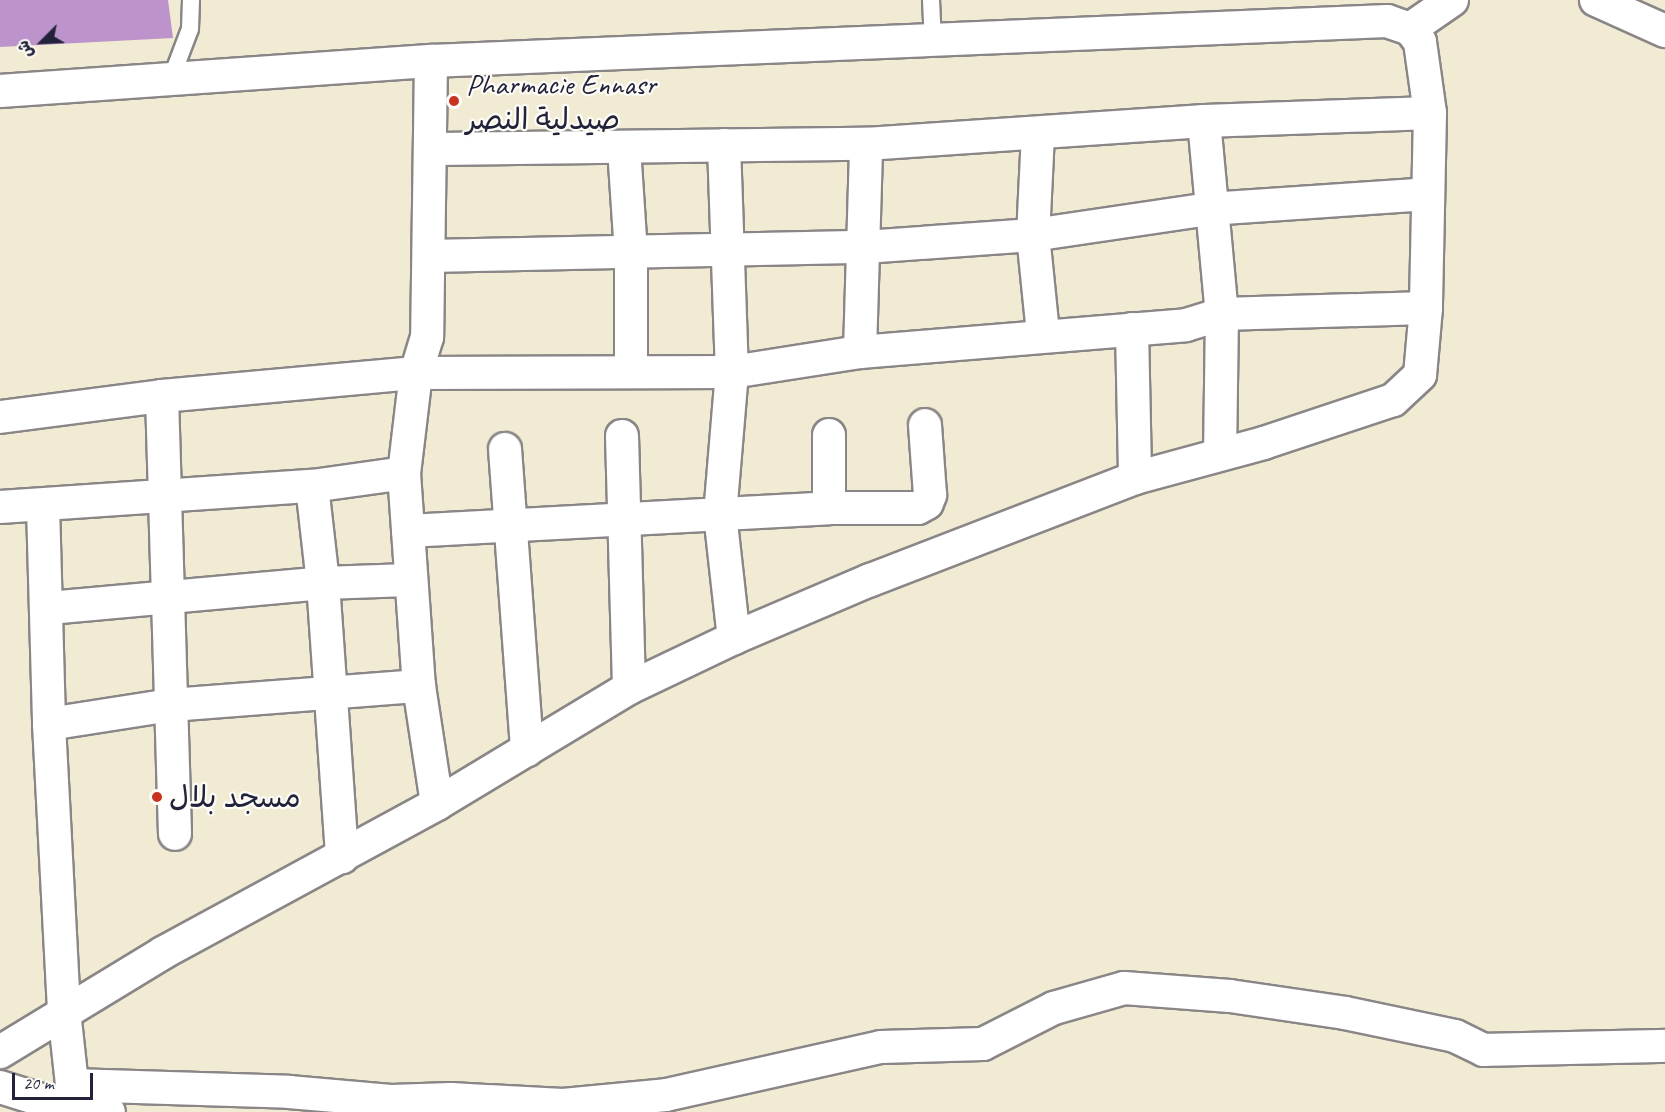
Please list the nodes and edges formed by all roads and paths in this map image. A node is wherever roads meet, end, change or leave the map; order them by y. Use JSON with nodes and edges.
{"nodes":[{"id":1,"x":191,"y":0,"type":"edge"},
{"id":2,"x":931,"y":0,"type":"edge"},
{"id":3,"x":1452,"y":0,"type":"edge"},
{"id":4,"x":1596,"y":0,"type":"edge"},
{"id":5,"x":1410,"y":30,"type":"junction"},
{"id":6,"x":1665,"y":31,"type":"edge"},
{"id":7,"x":933,"y":43,"type":"junction"},
{"id":8,"x":431,"y":61,"type":"junction"},
{"id":9,"x":171,"y":79,"type":"junction"},
{"id":10,"x":0,"y":91,"type":"edge"},
{"id":11,"x":1430,"y":113,"type":"junction"},
{"id":12,"x":1204,"y":121,"type":"junction"},
{"id":13,"x":1038,"y":134,"type":"junction"},
{"id":14,"x":866,"y":144,"type":"junction"},
{"id":15,"x":724,"y":145,"type":"junction"},
{"id":16,"x":624,"y":148,"type":"junction"},
{"id":17,"x":432,"y":149,"type":"junction"},
{"id":18,"x":1427,"y":194,"type":"junction"},
{"id":19,"x":1209,"y":209,"type":"junction"},
{"id":20,"x":1034,"y":235,"type":"junction"},
{"id":21,"x":865,"y":247,"type":"junction"},
{"id":22,"x":729,"y":248,"type":"junction"},
{"id":23,"x":631,"y":253,"type":"junction"},
{"id":24,"x":429,"y":256,"type":"junction"},
{"id":25,"x":1426,"y":308,"type":"junction"},
{"id":26,"x":1222,"y":314,"type":"junction"},
{"id":27,"x":1132,"y":329,"type":"junction"},
{"id":28,"x":1043,"y":334,"type":"junction"},
{"id":29,"x":860,"y":351,"type":"junction"},
{"id":30,"x":631,"y":370,"type":"junction"},
{"id":31,"x":732,"y":372,"type":"junction"},
{"id":32,"x":416,"y":373,"type":"junction"},
{"id":33,"x":162,"y":396,"type":"junction"},
{"id":34,"x":0,"y":417,"type":"edge"},
{"id":35,"x":925,"y":425,"type":"dead end"},
{"id":36,"x":829,"y":435,"type":"dead end"},
{"id":37,"x":622,"y":436,"type":"dead end"},
{"id":38,"x":505,"y":449,"type":"dead end"},
{"id":39,"x":1220,"y":454,"type":"junction"},
{"id":40,"x":404,"y":473,"type":"junction"},
{"id":41,"x":1136,"y":478,"type":"junction"},
{"id":42,"x":312,"y":486,"type":"junction"},
{"id":43,"x":164,"y":495,"type":"junction"},
{"id":44,"x":43,"y":506,"type":"junction"},
{"id":45,"x":0,"y":507,"type":"edge"},
{"id":46,"x":829,"y":508,"type":"junction"},
{"id":47,"x":720,"y":514,"type":"junction"},
{"id":48,"x":622,"y":520,"type":"junction"},
{"id":49,"x":509,"y":525,"type":"junction"},
{"id":50,"x":408,"y":531,"type":"junction"},
{"id":51,"x":409,"y":580,"type":"junction"},
{"id":52,"x":323,"y":583,"type":"junction"},
{"id":53,"x":170,"y":599,"type":"junction"},
{"id":54,"x":49,"y":608,"type":"junction"},
{"id":55,"x":734,"y":638,"type":"junction"},
{"id":56,"x":419,"y":686,"type":"junction"},
{"id":57,"x":629,"y":688,"type":"junction"},
{"id":58,"x":332,"y":691,"type":"junction"},
{"id":59,"x":171,"y":705,"type":"junction"},
{"id":60,"x":49,"y":724,"type":"junction"},
{"id":61,"x":527,"y":750,"type":"junction"},
{"id":62,"x":437,"y":804,"type":"junction"},
{"id":63,"x":175,"y":834,"type":"dead end"},
{"id":64,"x":342,"y":857,"type":"junction"},
{"id":65,"x":64,"y":1011,"type":"junction"},
{"id":66,"x":1665,"y":1046,"type":"edge"},
{"id":67,"x":0,"y":1052,"type":"edge"},
{"id":68,"x":0,"y":1087,"type":"edge"},
{"id":69,"x":68,"y":1102,"type":"edge"},
{"id":70,"x":110,"y":1112,"type":"edge"}],
"edges":[{"from":1,"to":9,"type":"lane"},
{"from":2,"to":7,"type":"lane"},
{"from":3,"to":5,"type":"street"},
{"from":4,"to":6,"type":"street"},
{"from":5,"to":7,"type":"street"},
{"from":5,"to":11,"type":"street"},
{"from":7,"to":8,"type":"street"},
{"from":8,"to":9,"type":"street"},
{"from":8,"to":17,"type":"street"},
{"from":9,"to":10,"type":"street"},
{"from":11,"to":12,"type":"street"},
{"from":11,"to":18,"type":"street"},
{"from":12,"to":13,"type":"street"},
{"from":12,"to":19,"type":"street"},
{"from":13,"to":14,"type":"street"},
{"from":13,"to":20,"type":"street"},
{"from":14,"to":15,"type":"street"},
{"from":14,"to":21,"type":"street"},
{"from":15,"to":16,"type":"street"},
{"from":15,"to":22,"type":"street"},
{"from":16,"to":17,"type":"street"},
{"from":16,"to":23,"type":"street"},
{"from":17,"to":24,"type":"street"},
{"from":18,"to":19,"type":"street"},
{"from":18,"to":25,"type":"street"},
{"from":19,"to":20,"type":"street"},
{"from":19,"to":26,"type":"street"},
{"from":20,"to":21,"type":"street"},
{"from":20,"to":28,"type":"street"},
{"from":21,"to":22,"type":"street"},
{"from":21,"to":29,"type":"street"},
{"from":22,"to":23,"type":"street"},
{"from":22,"to":31,"type":"street"},
{"from":23,"to":24,"type":"street"},
{"from":23,"to":30,"type":"street"},
{"from":24,"to":32,"type":"street"},
{"from":25,"to":26,"type":"street"},
{"from":25,"to":39,"type":"street"},
{"from":26,"to":27,"type":"street"},
{"from":26,"to":39,"type":"street"},
{"from":27,"to":28,"type":"street"},
{"from":27,"to":41,"type":"street"},
{"from":28,"to":29,"type":"street"},
{"from":29,"to":31,"type":"street"},
{"from":30,"to":31,"type":"street"},
{"from":30,"to":32,"type":"street"},
{"from":31,"to":47,"type":"street"},
{"from":32,"to":33,"type":"street"},
{"from":32,"to":40,"type":"street"},
{"from":33,"to":34,"type":"street"},
{"from":33,"to":43,"type":"street"},
{"from":35,"to":46,"type":"street"},
{"from":36,"to":46,"type":"street"},
{"from":37,"to":48,"type":"street"},
{"from":38,"to":49,"type":"street"},
{"from":39,"to":41,"type":"street"},
{"from":40,"to":42,"type":"street"},
{"from":40,"to":50,"type":"street"},
{"from":41,"to":55,"type":"street"},
{"from":42,"to":43,"type":"street"},
{"from":42,"to":52,"type":"street"},
{"from":43,"to":44,"type":"street"},
{"from":43,"to":53,"type":"street"},
{"from":44,"to":45,"type":"street"},
{"from":44,"to":54,"type":"street"},
{"from":46,"to":47,"type":"street"},
{"from":47,"to":48,"type":"street"},
{"from":47,"to":55,"type":"street"},
{"from":48,"to":49,"type":"street"},
{"from":48,"to":57,"type":"street"},
{"from":49,"to":50,"type":"street"},
{"from":49,"to":61,"type":"street"},
{"from":50,"to":51,"type":"street"},
{"from":51,"to":52,"type":"street"},
{"from":51,"to":56,"type":"street"},
{"from":52,"to":53,"type":"street"},
{"from":52,"to":58,"type":"street"},
{"from":53,"to":54,"type":"street"},
{"from":53,"to":59,"type":"street"},
{"from":54,"to":60,"type":"street"},
{"from":55,"to":57,"type":"street"},
{"from":56,"to":58,"type":"street"},
{"from":56,"to":62,"type":"street"},
{"from":57,"to":61,"type":"street"},
{"from":58,"to":59,"type":"street"},
{"from":58,"to":64,"type":"street"},
{"from":59,"to":60,"type":"street"},
{"from":59,"to":63,"type":"street"},
{"from":60,"to":65,"type":"street"},
{"from":61,"to":62,"type":"street"},
{"from":62,"to":64,"type":"street"},
{"from":64,"to":65,"type":"street"},
{"from":65,"to":67,"type":"street"},
{"from":65,"to":69,"type":"street"},
{"from":66,"to":69,"type":"street"},
{"from":68,"to":69,"type":"street"},
{"from":69,"to":70,"type":"street"}]}
